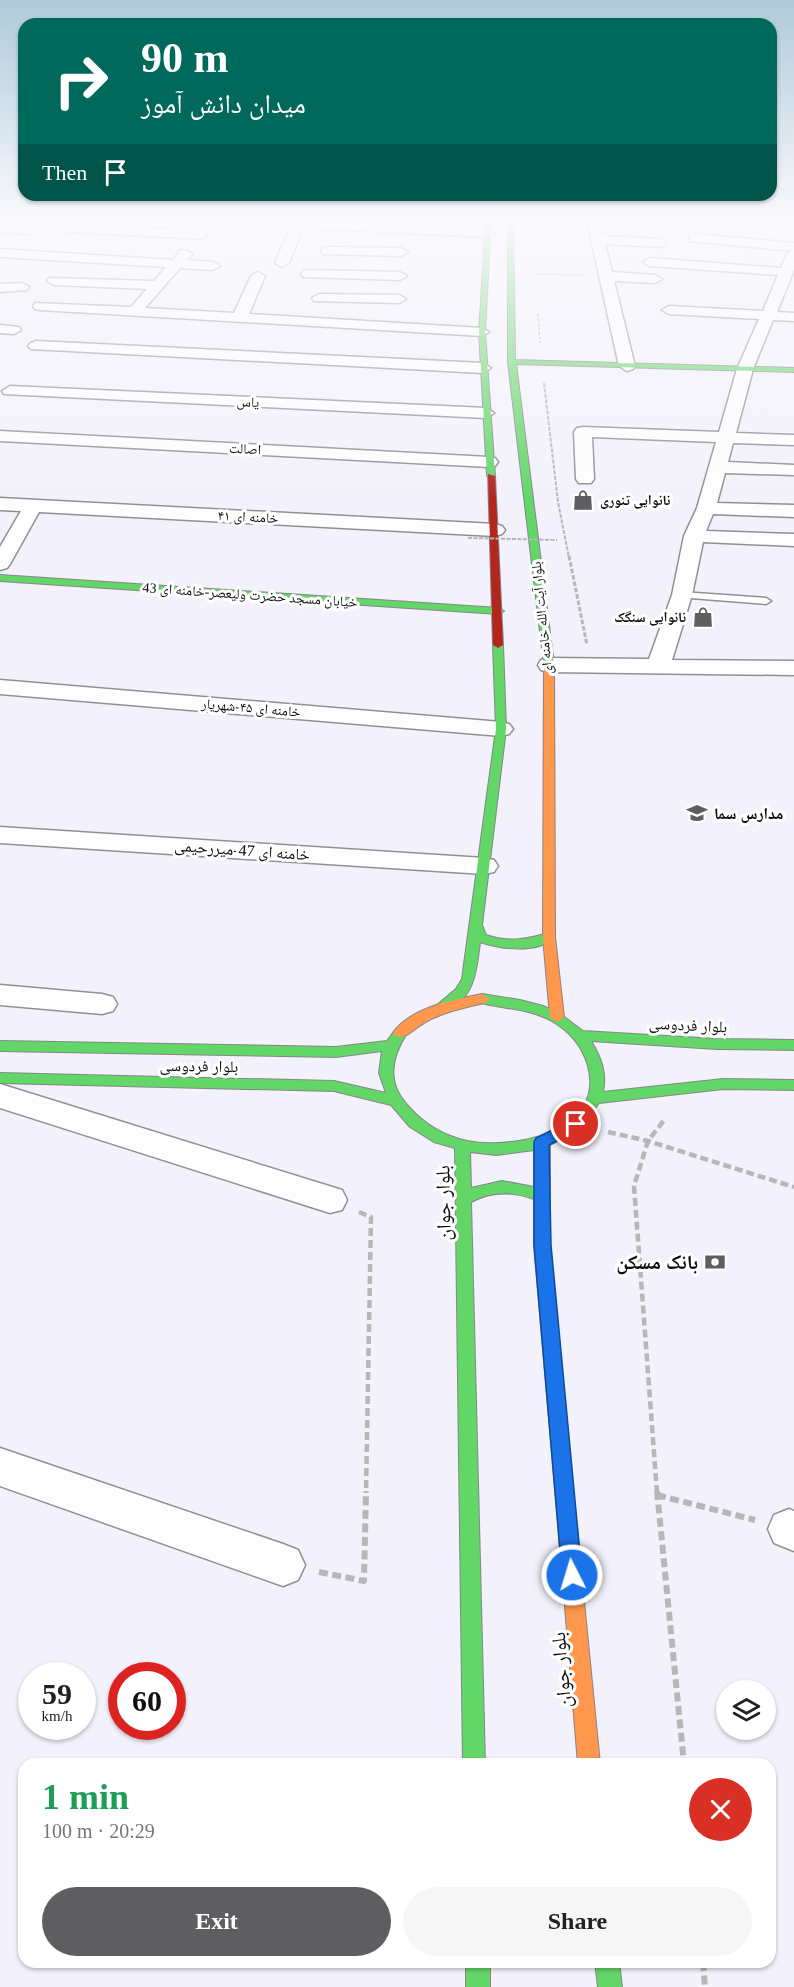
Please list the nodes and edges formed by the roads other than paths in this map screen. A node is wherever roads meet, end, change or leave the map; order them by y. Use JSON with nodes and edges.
{"nodes":[{"id":1,"x":160,"y":314,"type":"edge"},
{"id":2,"x":241,"y":314,"type":"edge"},
{"id":3,"x":347,"y":314,"type":"edge"},
{"id":4,"x":483,"y":314,"type":"edge"},
{"id":5,"x":511,"y":314,"type":"edge"},
{"id":6,"x":615,"y":314,"type":"edge"},
{"id":7,"x":735,"y":314,"type":"edge"},
{"id":8,"x":767,"y":316,"type":"junction"},
{"id":9,"x":794,"y":317,"type":"edge"},
{"id":10,"x":239,"y":319,"type":"junction"},
{"id":11,"x":342,"y":324,"type":"junction"},
{"id":12,"x":482,"y":332,"type":"junction"},
{"id":13,"x":36,"y":346,"type":"dead end"},
{"id":14,"x":512,"y":362,"type":"junction"},
{"id":15,"x":627,"y":366,"type":"junction"},
{"id":16,"x":483,"y":368,"type":"junction"},
{"id":17,"x":745,"y":369,"type":"junction"},
{"id":18,"x":794,"y":370,"type":"edge"},
{"id":19,"x":10,"y":391,"type":"dead end"},
{"id":20,"x":486,"y":413,"type":"junction"},
{"id":21,"x":0,"y":436,"type":"edge"},
{"id":22,"x":726,"y":438,"type":"junction"},
{"id":23,"x":794,"y":440,"type":"edge"},
{"id":24,"x":489,"y":462,"type":"junction"},
{"id":25,"x":718,"y":467,"type":"junction"},
{"id":26,"x":794,"y":470,"type":"edge"},
{"id":27,"x":585,"y":479,"type":"dead end"},
{"id":28,"x":0,"y":504,"type":"edge"},
{"id":29,"x":33,"y":506,"type":"junction"},
{"id":30,"x":706,"y":508,"type":"junction"},
{"id":31,"x":794,"y":511,"type":"edge"},
{"id":32,"x":495,"y":530,"type":"junction"},
{"id":33,"x":694,"y":536,"type":"junction"},
{"id":34,"x":794,"y":540,"type":"edge"},
{"id":35,"x":0,"y":564,"type":"edge"},
{"id":36,"x":0,"y":578,"type":"edge"},
{"id":37,"x":682,"y":595,"type":"junction"},
{"id":38,"x":766,"y":601,"type":"dead end"},
{"id":39,"x":499,"y":611,"type":"junction"},
{"id":40,"x":549,"y":666,"type":"junction"},
{"id":41,"x":658,"y":667,"type":"junction"},
{"id":42,"x":794,"y":668,"type":"edge"},
{"id":43,"x":0,"y":687,"type":"edge"},
{"id":44,"x":501,"y":729,"type":"junction"},
{"id":45,"x":0,"y":835,"type":"edge"},
{"id":46,"x":484,"y":866,"type":"junction"},
{"id":47,"x":476,"y":925,"type":"junction"},
{"id":48,"x":549,"y":937,"type":"junction"},
{"id":49,"x":0,"y":995,"type":"edge"},
{"id":50,"x":102,"y":1004,"type":"dead end"},
{"id":51,"x":444,"y":1005,"type":"junction"},
{"id":52,"x":557,"y":1017,"type":"junction"},
{"id":53,"x":580,"y":1036,"type":"junction"},
{"id":54,"x":392,"y":1045,"type":"junction"},
{"id":55,"x":794,"y":1045,"type":"edge"},
{"id":56,"x":0,"y":1046,"type":"edge"},
{"id":57,"x":0,"y":1078,"type":"edge"},
{"id":58,"x":794,"y":1085,"type":"edge"},
{"id":59,"x":0,"y":1096,"type":"edge"},
{"id":60,"x":595,"y":1098,"type":"junction"},
{"id":61,"x":395,"y":1101,"type":"junction"},
{"id":62,"x":542,"y":1142,"type":"junction"},
{"id":63,"x":462,"y":1145,"type":"junction"},
{"id":64,"x":542,"y":1196,"type":"junction"},
{"id":65,"x":463,"y":1199,"type":"junction"},
{"id":66,"x":330,"y":1200,"type":"road end"},
{"id":67,"x":0,"y":1467,"type":"edge"},
{"id":68,"x":283,"y":1565,"type":"road end"},
{"id":69,"x":474,"y":1758,"type":"edge"},
{"id":70,"x":588,"y":1758,"type":"edge"},
{"id":71,"x":478,"y":1968,"type":"edge"},
{"id":72,"x":608,"y":1968,"type":"edge"},
{"id":73,"x":478,"y":1987,"type":"edge"},
{"id":74,"x":610,"y":1987,"type":"edge"}],
"edges":[{"from":1,"to":10,"type":"street"},
{"from":2,"to":10,"type":"street"},
{"from":3,"to":11,"type":"street"},
{"from":4,"to":12,"type":"main road"},
{"from":5,"to":14,"type":"main road","name":"بلوار آیت الله خامنه ای"},
{"from":6,"to":15,"type":"street"},
{"from":7,"to":8,"type":"street"},
{"from":8,"to":9,"type":"street"},
{"from":8,"to":17,"type":"street"},
{"from":10,"to":11,"type":"street"},
{"from":11,"to":12,"type":"street"},
{"from":12,"to":16,"type":"main road"},
{"from":13,"to":16,"type":"street"},
{"from":14,"to":15,"type":"main road"},
{"from":14,"to":40,"type":"main road","name":"بلوار آیت الله خامنه ای"},
{"from":15,"to":17,"type":"main road"},
{"from":16,"to":20,"type":"main road"},
{"from":17,"to":18,"type":"main road"},
{"from":17,"to":22,"type":"street"},
{"from":19,"to":20,"type":"street","name":"یاس"},
{"from":20,"to":24,"type":"main road"},
{"from":21,"to":24,"type":"street","name":"اصالت"},
{"from":22,"to":23,"type":"street"},
{"from":22,"to":25,"type":"street"},
{"from":22,"to":27,"type":"street"},
{"from":24,"to":32,"type":"main road"},
{"from":25,"to":26,"type":"street"},
{"from":25,"to":30,"type":"street"},
{"from":28,"to":29,"type":"street","name":"خامنه ای ۴۱"},
{"from":29,"to":32,"type":"street","name":"خامنه ای ۴۱"},
{"from":29,"to":35,"type":"street"},
{"from":30,"to":31,"type":"street"},
{"from":30,"to":33,"type":"street"},
{"from":32,"to":39,"type":"main road"},
{"from":33,"to":34,"type":"street"},
{"from":33,"to":37,"type":"street"},
{"from":36,"to":39,"type":"main road","name":"خیابان مسجد حضرت ولیعصر-خامنه ای 43"},
{"from":37,"to":38,"type":"lane"},
{"from":37,"to":41,"type":"street"},
{"from":39,"to":44,"type":"main road"},
{"from":40,"to":41,"type":"street"},
{"from":40,"to":48,"type":"main road","name":"بلوار آیت الله خامنه ای"},
{"from":41,"to":42,"type":"street"},
{"from":43,"to":44,"type":"street","name":"خامنه ای ۴۵-شهریار"},
{"from":44,"to":46,"type":"main road"},
{"from":45,"to":46,"type":"street","name":"خامنه ای 47-میررحیمی"},
{"from":46,"to":47,"type":"main road"},
{"from":47,"to":48,"type":"main road"},
{"from":47,"to":51,"type":"main road"},
{"from":48,"to":52,"type":"main road","name":"بلوار آیت الله خامنه ای"},
{"from":49,"to":50,"type":"street"},
{"from":51,"to":52,"type":"main road"},
{"from":51,"to":54,"type":"main road"},
{"from":52,"to":53,"type":"main road"},
{"from":53,"to":55,"type":"main road","name":"بلوار فردوسی"},
{"from":53,"to":60,"type":"main road"},
{"from":54,"to":56,"type":"main road","name":"بلوار فردوسی"},
{"from":54,"to":61,"type":"main road"},
{"from":57,"to":61,"type":"main road","name":"بلوار فردوسی"},
{"from":58,"to":60,"type":"main road"},
{"from":59,"to":66,"type":"street"},
{"from":60,"to":62,"type":"main road"},
{"from":61,"to":63,"type":"main road"},
{"from":62,"to":63,"type":"main road"},
{"from":62,"to":64,"type":"main road","name":"بلوار جوان"},
{"from":63,"to":65,"type":"main road","name":"بلوار جوان"},
{"from":64,"to":65,"type":"main road"},
{"from":64,"to":70,"type":"main road","name":"بلوار جوان"},
{"from":65,"to":69,"type":"main road","name":"بلوار جوان"},
{"from":67,"to":68,"type":"street"},
{"from":71,"to":73,"type":"main road"},
{"from":72,"to":74,"type":"main road"}]}
